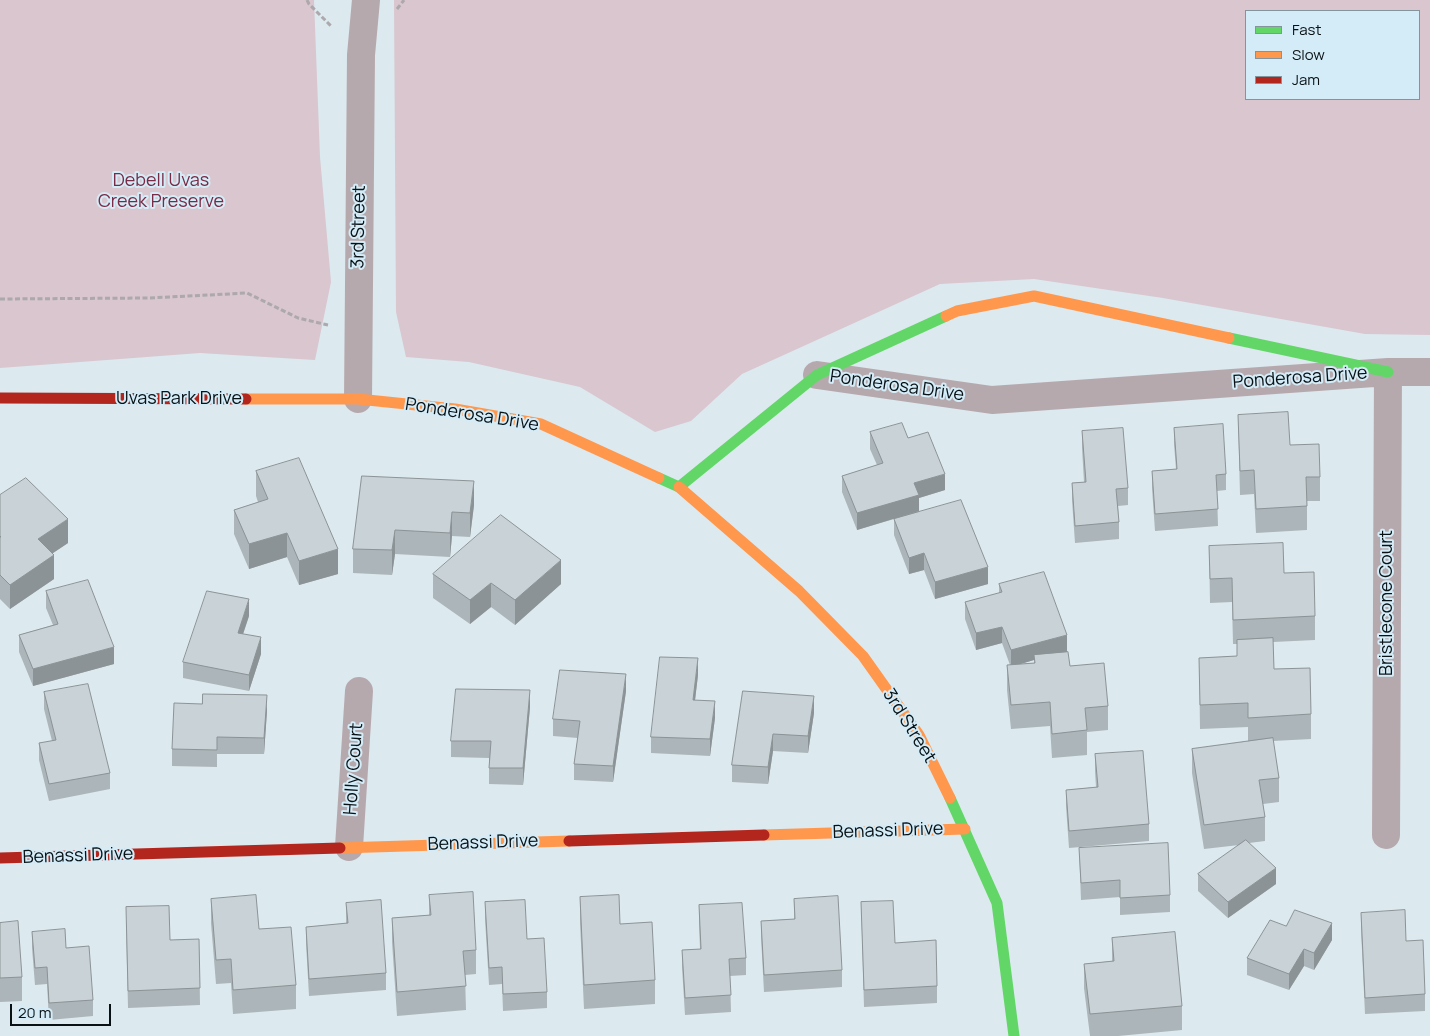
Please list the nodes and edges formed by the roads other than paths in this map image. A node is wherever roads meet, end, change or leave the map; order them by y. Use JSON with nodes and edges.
{"nodes":[{"id":1,"x":347,"y":0,"type":"edge"},
{"id":2,"x":366,"y":0,"type":"edge"},
{"id":3,"x":361,"y":55,"type":"junction"},
{"id":4,"x":1388,"y":372,"type":"junction"},
{"id":5,"x":1430,"y":372,"type":"edge"},
{"id":6,"x":817,"y":375,"type":"junction"},
{"id":7,"x":0,"y":398,"type":"edge"},
{"id":8,"x":358,"y":399,"type":"junction"},
{"id":9,"x":679,"y":487,"type":"junction"},
{"id":10,"x":359,"y":691,"type":"dead end"},
{"id":11,"x":966,"y":829,"type":"junction"},
{"id":12,"x":1386,"y":835,"type":"dead end"},
{"id":13,"x":349,"y":847,"type":"junction"},
{"id":14,"x":0,"y":858,"type":"edge"},
{"id":15,"x":1014,"y":1036,"type":"edge"}],
"edges":[{"from":1,"to":3,"type":"street","name":"3rd Street"},
{"from":2,"to":3,"type":"street","name":"3rd Street"},
{"from":3,"to":8,"type":"street","name":"3rd Street"},
{"from":4,"to":5,"type":"street","name":"Ponderosa Drive"},
{"from":4,"to":6,"type":"street","name":"Ponderosa Drive"},
{"from":4,"to":6,"type":"street"},
{"from":4,"to":12,"type":"street","name":"Bristlecone Court"},
{"from":6,"to":9,"type":"street","name":"Ponderosa Drive"},
{"from":7,"to":8,"type":"street","name":"Uvas Park Drive"},
{"from":8,"to":9,"type":"street","name":"Ponderosa Drive"},
{"from":9,"to":11,"type":"street","name":"3rd Street"},
{"from":10,"to":13,"type":"street","name":"Holly Court"},
{"from":11,"to":13,"type":"street","name":"Benassi Drive"},
{"from":11,"to":15,"type":"street","name":"3rd Street"},
{"from":13,"to":14,"type":"street","name":"Benassi Drive"}]}
